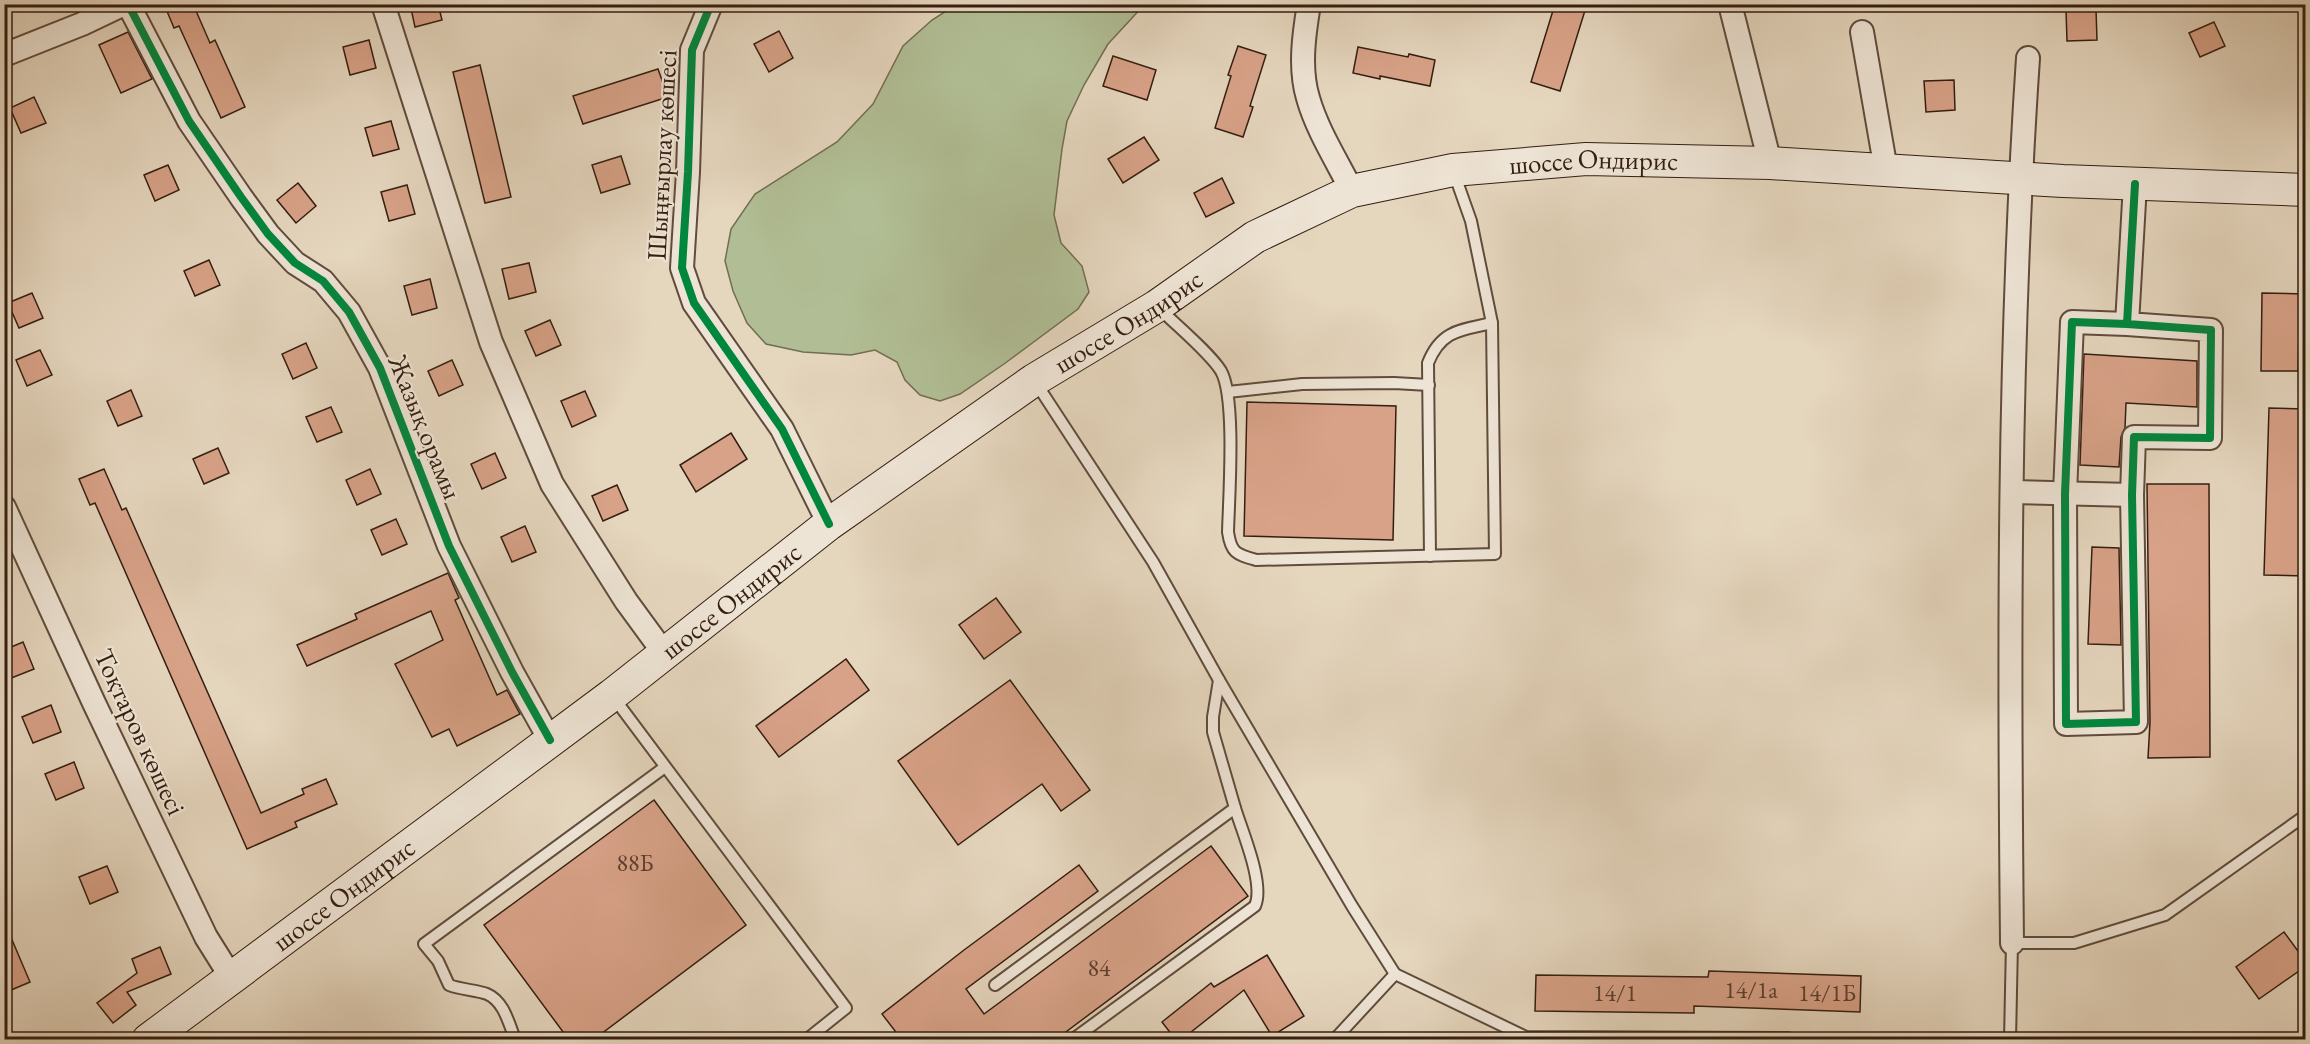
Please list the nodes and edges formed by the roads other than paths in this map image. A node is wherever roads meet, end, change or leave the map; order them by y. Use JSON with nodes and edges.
{"nodes":[{"id":1,"x":126,"y":4,"type":"edge"},
{"id":2,"x":383,"y":4,"type":"edge"},
{"id":3,"x":711,"y":4,"type":"edge"},
{"id":4,"x":1309,"y":4,"type":"edge"},
{"id":5,"x":1730,"y":4,"type":"edge"},
{"id":6,"x":1862,"y":32,"type":"dead end"},
{"id":7,"x":4,"y":55,"type":"edge"},
{"id":8,"x":2028,"y":58,"type":"dead end"},
{"id":9,"x":1770,"y":163,"type":"junction"},
{"id":10,"x":1453,"y":170,"type":"junction"},
{"id":11,"x":1886,"y":170,"type":"junction"},
{"id":12,"x":2020,"y":178,"type":"junction"},
{"id":13,"x":2135,"y":184,"type":"junction"},
{"id":14,"x":2306,"y":190,"type":"edge"},
{"id":15,"x":1352,"y":191,"type":"junction"},
{"id":16,"x":1157,"y":306,"type":"junction"},
{"id":17,"x":1492,"y":322,"type":"junction"},
{"id":18,"x":2127,"y":324,"type":"junction"},
{"id":19,"x":1034,"y":380,"type":"junction"},
{"id":20,"x":1429,"y":385,"type":"junction"},
{"id":21,"x":1228,"y":392,"type":"junction"},
{"id":22,"x":2012,"y":492,"type":"junction"},
{"id":23,"x":2065,"y":494,"type":"junction"},
{"id":24,"x":2132,"y":495,"type":"junction"},
{"id":25,"x":4,"y":507,"type":"edge"},
{"id":26,"x":829,"y":524,"type":"junction"},
{"id":27,"x":1430,"y":556,"type":"junction"},
{"id":28,"x":664,"y":653,"type":"junction"},
{"id":29,"x":1219,"y":680,"type":"junction"},
{"id":30,"x":612,"y":695,"type":"junction"},
{"id":31,"x":550,"y":740,"type":"junction"},
{"id":32,"x":665,"y":767,"type":"junction"},
{"id":33,"x":1235,"y":808,"type":"junction"},
{"id":34,"x":2306,"y":815,"type":"edge"},
{"id":35,"x":2012,"y":944,"type":"junction"},
{"id":36,"x":1395,"y":974,"type":"junction"},
{"id":37,"x":231,"y":977,"type":"junction"},
{"id":38,"x":994,"y":985,"type":"dead end"},
{"id":39,"x":1788,"y":1038,"type":"edge"},
{"id":40,"x":515,"y":1039,"type":"edge"},
{"id":41,"x":148,"y":1040,"type":"edge"},
{"id":42,"x":806,"y":1040,"type":"edge"},
{"id":43,"x":1072,"y":1040,"type":"edge"},
{"id":44,"x":1334,"y":1040,"type":"edge"},
{"id":45,"x":2010,"y":1040,"type":"edge"}],
"edges":[{"from":1,"to":7,"type":"street","name":"Жазық орамы"},
{"from":1,"to":31,"type":"street","name":"Жазық орамы"},
{"from":2,"to":28,"type":"street"},
{"from":3,"to":26,"type":"street","name":"Шыңғырлау көшесі"},
{"from":4,"to":15,"type":"street"},
{"from":5,"to":9,"type":"street"},
{"from":6,"to":11,"type":"street"},
{"from":8,"to":12,"type":"street"},
{"from":9,"to":10,"type":"main road","name":"шоссе Ондирис"},
{"from":9,"to":11,"type":"main road","name":"шоссе Ондирис"},
{"from":10,"to":15,"type":"main road","name":"шоссе Ондирис"},
{"from":10,"to":17,"type":"lane"},
{"from":11,"to":12,"type":"main road","name":"шоссе Ондирис"},
{"from":12,"to":13,"type":"main road","name":"шоссе Ондирис"},
{"from":12,"to":22,"type":"street"},
{"from":13,"to":14,"type":"main road","name":"шоссе Ондирис"},
{"from":13,"to":18,"type":"street"},
{"from":15,"to":16,"type":"main road","name":"шоссе Ондирис"},
{"from":16,"to":19,"type":"main road","name":"шоссе Ондирис"},
{"from":16,"to":21,"type":"lane"},
{"from":17,"to":20,"type":"lane"},
{"from":17,"to":27,"type":"lane"},
{"from":18,"to":23,"type":"street"},
{"from":18,"to":24,"type":"street"},
{"from":19,"to":26,"type":"main road","name":"шоссе Ондирис"},
{"from":19,"to":29,"type":"lane"},
{"from":20,"to":21,"type":"lane"},
{"from":20,"to":27,"type":"lane"},
{"from":21,"to":27,"type":"lane"},
{"from":22,"to":23,"type":"street"},
{"from":22,"to":35,"type":"street"},
{"from":23,"to":24,"type":"street"},
{"from":23,"to":24,"type":"street"},
{"from":25,"to":37,"type":"street","name":"Тоқтаров көшесі"},
{"from":26,"to":28,"type":"main road","name":"шоссе Ондирис"},
{"from":28,"to":30,"type":"main road","name":"шоссе Ондирис"},
{"from":29,"to":33,"type":"lane"},
{"from":29,"to":36,"type":"lane"},
{"from":30,"to":31,"type":"main road","name":"шоссе Ондирис"},
{"from":30,"to":32,"type":"lane"},
{"from":31,"to":37,"type":"main road","name":"шоссе Ондирис"},
{"from":32,"to":40,"type":"lane"},
{"from":32,"to":42,"type":"lane"},
{"from":33,"to":38,"type":"lane"},
{"from":33,"to":43,"type":"lane"},
{"from":34,"to":35,"type":"lane"},
{"from":35,"to":45,"type":"lane"},
{"from":36,"to":39,"type":"lane"},
{"from":36,"to":44,"type":"lane"},
{"from":37,"to":41,"type":"main road","name":"шоссе Ондирис"}]}
